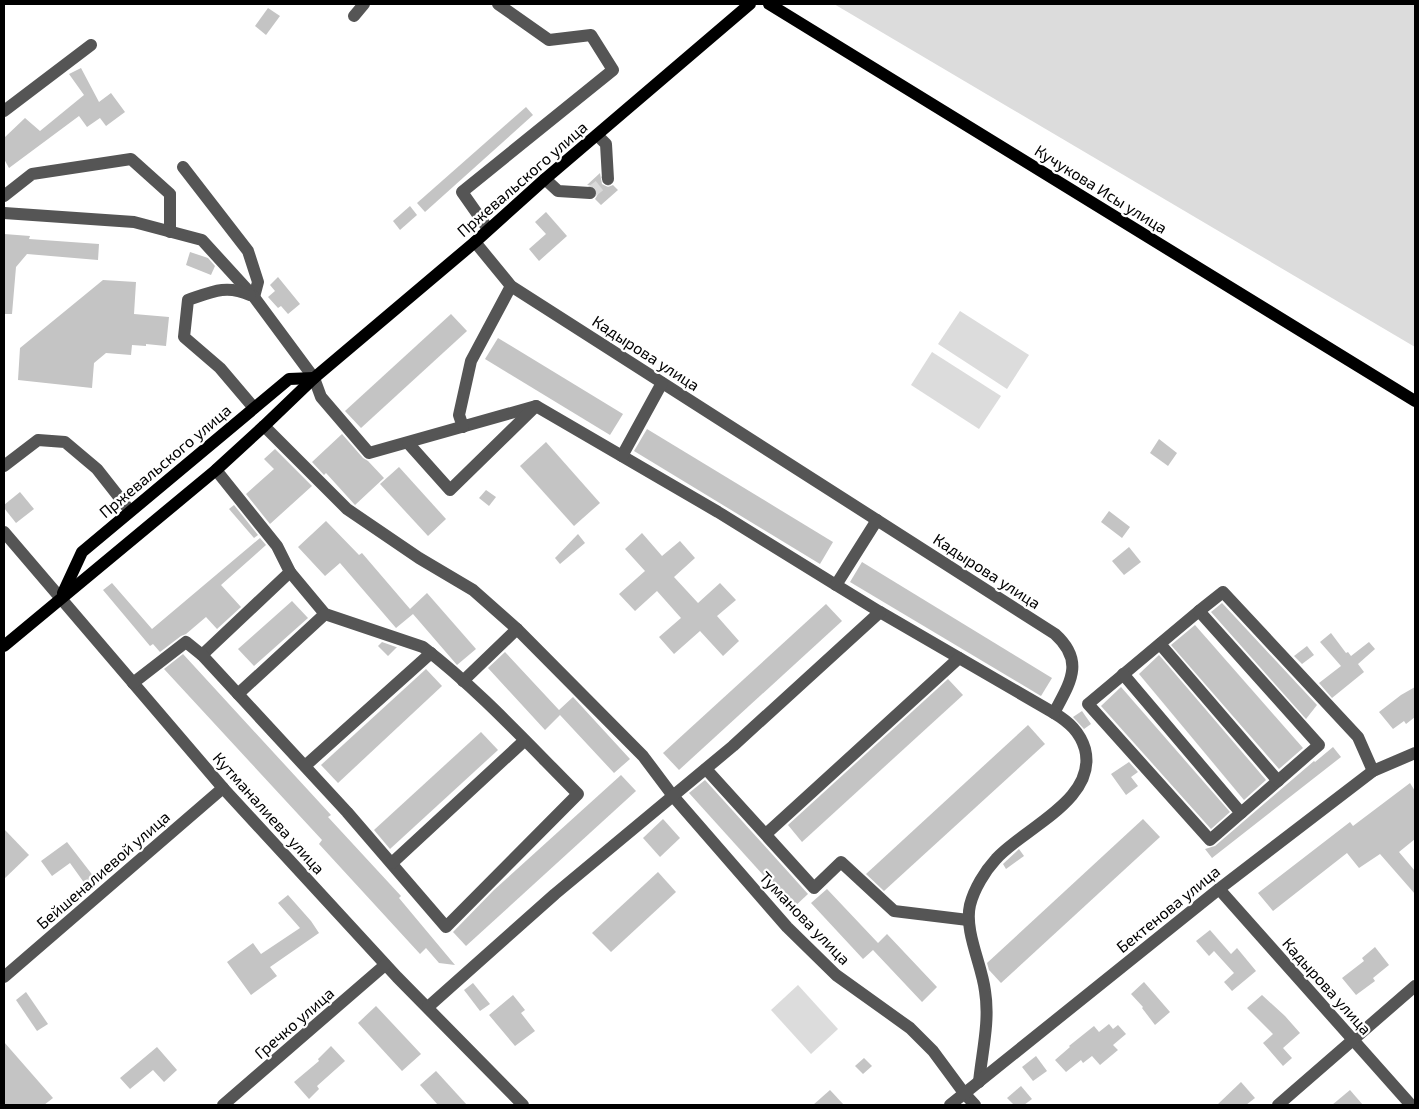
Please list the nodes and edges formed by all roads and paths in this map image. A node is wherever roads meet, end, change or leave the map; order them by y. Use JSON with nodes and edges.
{"nodes":[{"id":1,"x":364,"y":4,"type":"edge"},
{"id":2,"x":498,"y":4,"type":"edge"},
{"id":3,"x":750,"y":4,"type":"edge"},
{"id":4,"x":769,"y":4,"type":"edge"},
{"id":5,"x":354,"y":16,"type":"dead end"},
{"id":6,"x":91,"y":45,"type":"dead end"},
{"id":7,"x":4,"y":111,"type":"edge"},
{"id":8,"x":596,"y":135,"type":"junction"},
{"id":9,"x":183,"y":167,"type":"dead end"},
{"id":10,"x":545,"y":179,"type":"junction"},
{"id":11,"x":608,"y":179,"type":"dead end"},
{"id":12,"x":590,"y":193,"type":"tunnel mouth"},
{"id":13,"x":4,"y":196,"type":"edge"},
{"id":14,"x":4,"y":212,"type":"edge"},
{"id":15,"x":488,"y":229,"type":"junction"},
{"id":16,"x":170,"y":232,"type":"junction"},
{"id":17,"x":475,"y":242,"type":"junction"},
{"id":18,"x":511,"y":286,"type":"junction"},
{"id":19,"x":254,"y":298,"type":"junction"},
{"id":20,"x":314,"y":378,"type":"junction"},
{"id":21,"x":662,"y":383,"type":"junction"},
{"id":22,"x":1415,"y":401,"type":"edge"},
{"id":23,"x":536,"y":406,"type":"junction"},
{"id":24,"x":254,"y":408,"type":"junction"},
{"id":25,"x":264,"y":426,"type":"junction"},
{"id":26,"x":463,"y":427,"type":"junction"},
{"id":27,"x":408,"y":443,"type":"junction"},
{"id":28,"x":622,"y":456,"type":"junction"},
{"id":29,"x":4,"y":466,"type":"edge"},
{"id":30,"x":216,"y":470,"type":"junction"},
{"id":31,"x":130,"y":512,"type":"junction"},
{"id":32,"x":877,"y":520,"type":"junction"},
{"id":33,"x":4,"y":532,"type":"edge"},
{"id":34,"x":290,"y":572,"type":"junction"},
{"id":35,"x":836,"y":585,"type":"junction"},
{"id":36,"x":60,"y":598,"type":"junction"},
{"id":37,"x":1199,"y":611,"type":"junction"},
{"id":38,"x":880,"y":612,"type":"junction"},
{"id":39,"x":325,"y":614,"type":"junction"},
{"id":40,"x":517,"y":629,"type":"junction"},
{"id":41,"x":1160,"y":644,"type":"junction"},
{"id":42,"x":4,"y":646,"type":"edge"},
{"id":43,"x":431,"y":653,"type":"junction"},
{"id":44,"x":202,"y":655,"type":"junction"},
{"id":45,"x":959,"y":658,"type":"junction"},
{"id":46,"x":1123,"y":674,"type":"junction"},
{"id":47,"x":463,"y":681,"type":"junction"},
{"id":48,"x":133,"y":683,"type":"junction"},
{"id":49,"x":238,"y":694,"type":"junction"},
{"id":50,"x":1054,"y":713,"type":"junction"},
{"id":51,"x":524,"y":741,"type":"junction"},
{"id":52,"x":1415,"y":753,"type":"edge"},
{"id":53,"x":305,"y":766,"type":"junction"},
{"id":54,"x":706,"y":769,"type":"junction"},
{"id":55,"x":1373,"y":771,"type":"junction"},
{"id":56,"x":1278,"y":781,"type":"junction"},
{"id":57,"x":223,"y":788,"type":"junction"},
{"id":58,"x":673,"y":796,"type":"junction"},
{"id":59,"x":1240,"y":813,"type":"junction"},
{"id":60,"x":766,"y":834,"type":"junction"},
{"id":61,"x":392,"y":863,"type":"junction"},
{"id":62,"x":1219,"y":889,"type":"junction"},
{"id":63,"x":968,"y":920,"type":"junction"},
{"id":64,"x":385,"y":965,"type":"junction"},
{"id":65,"x":4,"y":977,"type":"edge"},
{"id":66,"x":1415,"y":986,"type":"edge"},
{"id":67,"x":428,"y":1008,"type":"junction"},
{"id":68,"x":1353,"y":1040,"type":"junction"},
{"id":69,"x":979,"y":1082,"type":"junction"},
{"id":70,"x":964,"y":1094,"type":"junction"},
{"id":71,"x":224,"y":1105,"type":"edge"},
{"id":72,"x":523,"y":1105,"type":"edge"},
{"id":73,"x":950,"y":1105,"type":"edge"},
{"id":74,"x":975,"y":1105,"type":"edge"},
{"id":75,"x":1278,"y":1105,"type":"edge"},
{"id":76,"x":1410,"y":1105,"type":"edge"}],
"edges":[{"from":1,"to":5,"type":"street"},
{"from":2,"to":15,"type":"street"},
{"from":3,"to":8,"type":"main road","name":"Пржевальского улица"},
{"from":4,"to":22,"type":"main road","name":"Кучукова Исы улица"},
{"from":6,"to":7,"type":"street"},
{"from":8,"to":10,"type":"main road","name":"Пржевальского улица"},
{"from":8,"to":11,"type":"street"},
{"from":9,"to":19,"type":"street"},
{"from":10,"to":12,"type":"street"},
{"from":10,"to":15,"type":"main road","name":"Пржевальского улица"},
{"from":13,"to":16,"type":"street"},
{"from":14,"to":16,"type":"street"},
{"from":15,"to":17,"type":"main road","name":"Пржевальского улица"},
{"from":16,"to":19,"type":"street"},
{"from":17,"to":18,"type":"street","name":"Кадырова улица"},
{"from":17,"to":20,"type":"main road","name":"Пржевальского улица"},
{"from":18,"to":21,"type":"street","name":"Кадырова улица"},
{"from":18,"to":26,"type":"street"},
{"from":19,"to":20,"type":"street"},
{"from":19,"to":24,"type":"street"},
{"from":20,"to":24,"type":"main road","name":"Пржевальского улица"},
{"from":20,"to":25,"type":"main road","name":"Пржевальского улица"},
{"from":20,"to":27,"type":"street"},
{"from":21,"to":28,"type":"street"},
{"from":21,"to":32,"type":"street","name":"Кадырова улица"},
{"from":23,"to":26,"type":"street"},
{"from":23,"to":27,"type":"street"},
{"from":23,"to":28,"type":"street"},
{"from":24,"to":31,"type":"main road","name":"Пржевальского улица"},
{"from":25,"to":30,"type":"main road","name":"Пржевальского улица"},
{"from":25,"to":40,"type":"street","name":"Туманова улица"},
{"from":26,"to":27,"type":"street"},
{"from":28,"to":35,"type":"street"},
{"from":29,"to":31,"type":"street"},
{"from":30,"to":34,"type":"street"},
{"from":30,"to":36,"type":"main road","name":"Пржевальского улица"},
{"from":31,"to":36,"type":"main road","name":"Пржевальского улица"},
{"from":32,"to":35,"type":"street"},
{"from":32,"to":50,"type":"street","name":"Кадырова улица"},
{"from":33,"to":36,"type":"street","name":"Кутманалиева улица"},
{"from":34,"to":39,"type":"street"},
{"from":34,"to":44,"type":"street"},
{"from":35,"to":38,"type":"street"},
{"from":36,"to":42,"type":"main road","name":"Пржевальского улица"},
{"from":36,"to":48,"type":"street","name":"Кутманалиева улица"},
{"from":37,"to":41,"type":"street"},
{"from":37,"to":55,"type":"street"},
{"from":37,"to":56,"type":"street"},
{"from":38,"to":45,"type":"street"},
{"from":38,"to":54,"type":"street"},
{"from":39,"to":43,"type":"street"},
{"from":39,"to":49,"type":"street"},
{"from":40,"to":47,"type":"street"},
{"from":40,"to":58,"type":"street","name":"Туманова улица"},
{"from":41,"to":46,"type":"street"},
{"from":41,"to":56,"type":"street"},
{"from":43,"to":47,"type":"street"},
{"from":43,"to":53,"type":"street"},
{"from":44,"to":48,"type":"street"},
{"from":44,"to":49,"type":"street"},
{"from":45,"to":50,"type":"street"},
{"from":45,"to":60,"type":"street"},
{"from":46,"to":59,"type":"street"},
{"from":46,"to":59,"type":"street"},
{"from":47,"to":51,"type":"street"},
{"from":48,"to":57,"type":"street","name":"Кутманалиева улица"},
{"from":49,"to":53,"type":"street"},
{"from":50,"to":63,"type":"street"},
{"from":51,"to":61,"type":"street"},
{"from":51,"to":61,"type":"street"},
{"from":52,"to":55,"type":"street","name":"Бектенова улица"},
{"from":53,"to":61,"type":"street"},
{"from":54,"to":58,"type":"street"},
{"from":54,"to":60,"type":"street"},
{"from":55,"to":62,"type":"street","name":"Бектенова улица"},
{"from":56,"to":59,"type":"street"},
{"from":57,"to":64,"type":"street","name":"Кутманалиева улица"},
{"from":57,"to":65,"type":"street","name":"Бейшеналиевой улица"},
{"from":58,"to":67,"type":"street"},
{"from":58,"to":70,"type":"street","name":"Туманова улица"},
{"from":60,"to":63,"type":"street"},
{"from":62,"to":68,"type":"street","name":"Кадырова улица"},
{"from":62,"to":69,"type":"street","name":"Бектенова улица"},
{"from":63,"to":69,"type":"street"},
{"from":64,"to":67,"type":"street","name":"Кутманалиева улица"},
{"from":64,"to":71,"type":"street","name":"Гречко улица"},
{"from":66,"to":68,"type":"street"},
{"from":67,"to":72,"type":"street","name":"Кутманалиева улица"},
{"from":68,"to":75,"type":"street"},
{"from":68,"to":76,"type":"street","name":"Кадырова улица"},
{"from":69,"to":70,"type":"street","name":"Бектенова улица"},
{"from":70,"to":73,"type":"street","name":"Бектенова улица"},
{"from":70,"to":74,"type":"street","name":"Туманова улица"}]}
